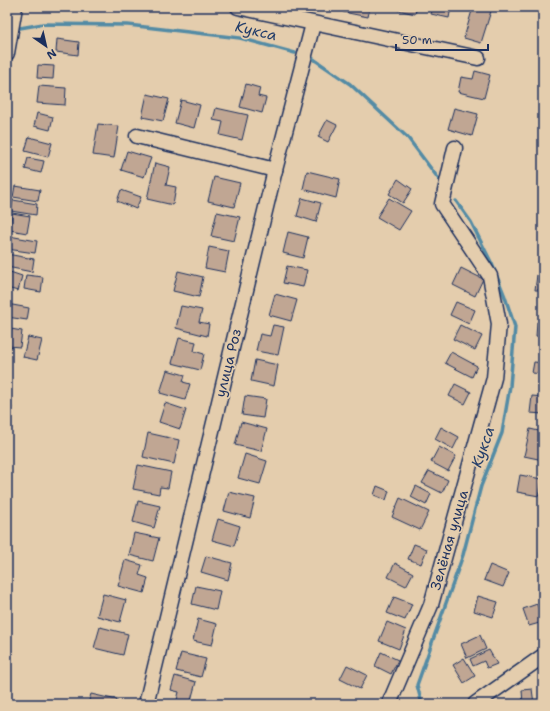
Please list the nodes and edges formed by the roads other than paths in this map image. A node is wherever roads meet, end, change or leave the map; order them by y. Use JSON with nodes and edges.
{"nodes":[{"id":1,"x":15,"y":7,"type":"edge"},
{"id":2,"x":238,"y":7,"type":"edge"},
{"id":3,"x":312,"y":24,"type":"junction"},
{"id":4,"x":7,"y":53,"type":"edge"},
{"id":5,"x":478,"y":58,"type":"dead end"},
{"id":6,"x":137,"y":136,"type":"dead end"},
{"id":7,"x":455,"y":148,"type":"dead end"},
{"id":8,"x":274,"y":170,"type":"junction"},
{"id":9,"x":543,"y":656,"type":"edge"},
{"id":10,"x":146,"y":704,"type":"edge"},
{"id":11,"x":389,"y":704,"type":"edge"},
{"id":12,"x":475,"y":704,"type":"edge"}],
"edges":[{"from":1,"to":4,"type":"street"},
{"from":2,"to":3,"type":"street"},
{"from":3,"to":5,"type":"street"},
{"from":3,"to":8,"type":"street","name":"улица Роз"},
{"from":6,"to":8,"type":"street"},
{"from":7,"to":11,"type":"street","name":"Зелёная улица"},
{"from":8,"to":10,"type":"street","name":"улица Роз"},
{"from":9,"to":12,"type":"street"}]}
